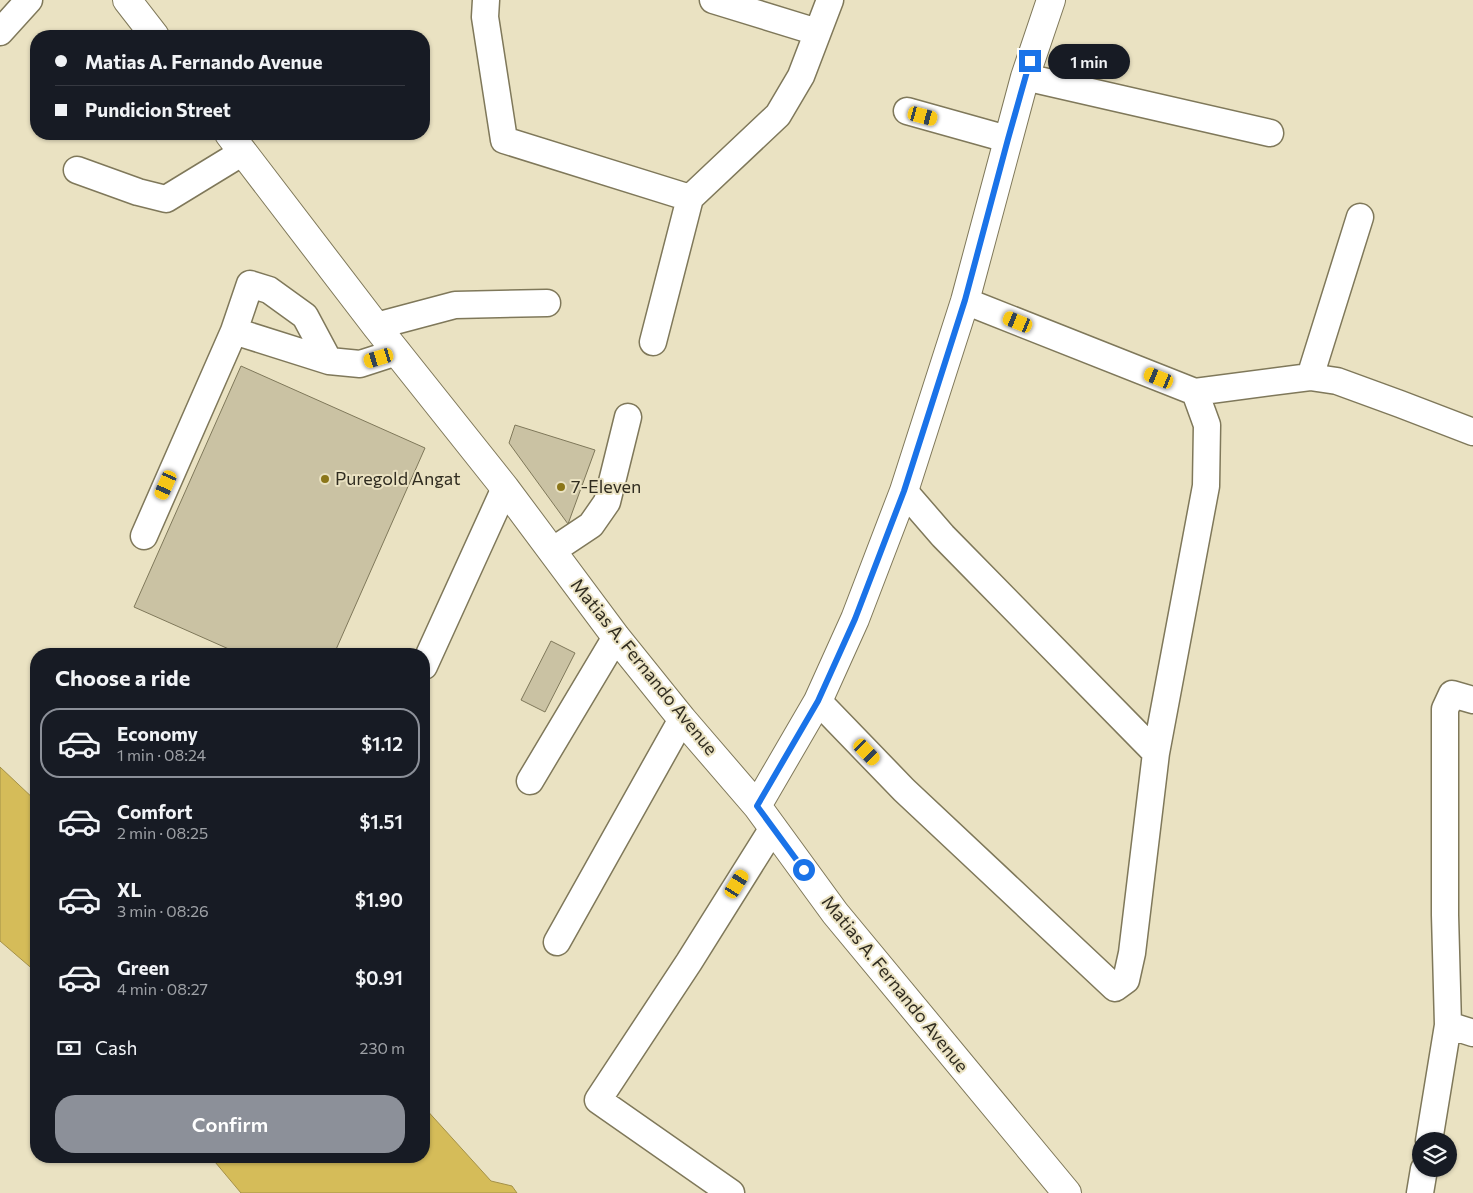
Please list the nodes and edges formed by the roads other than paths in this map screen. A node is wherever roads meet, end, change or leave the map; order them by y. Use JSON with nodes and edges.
{"nodes":[{"id":1,"x":29,"y":0,"type":"edge"},
{"id":2,"x":127,"y":0,"type":"edge"},
{"id":3,"x":486,"y":0,"type":"edge"},
{"id":4,"x":714,"y":0,"type":"edge"},
{"id":5,"x":830,"y":0,"type":"edge"},
{"id":6,"x":1051,"y":0,"type":"edge"},
{"id":7,"x":150,"y":30,"type":"edge"},
{"id":8,"x":0,"y":32,"type":"edge"},
{"id":9,"x":817,"y":32,"type":"junction"},
{"id":10,"x":1025,"y":77,"type":"junction"},
{"id":11,"x":907,"y":111,"type":"dead end"},
{"id":12,"x":1270,"y":133,"type":"dead end"},
{"id":13,"x":1008,"y":139,"type":"junction"},
{"id":14,"x":236,"y":143,"type":"edge"},
{"id":15,"x":77,"y":170,"type":"dead end"},
{"id":16,"x":690,"y":198,"type":"junction"},
{"id":17,"x":1360,"y":217,"type":"dead end"},
{"id":18,"x":965,"y":300,"type":"junction"},
{"id":19,"x":547,"y":303,"type":"dead end"},
{"id":20,"x":376,"y":326,"type":"junction"},
{"id":21,"x":234,"y":331,"type":"junction"},
{"id":22,"x":653,"y":342,"type":"dead end"},
{"id":23,"x":397,"y":352,"type":"junction"},
{"id":24,"x":329,"y":361,"type":"junction"},
{"id":25,"x":1310,"y":377,"type":"junction"},
{"id":26,"x":1195,"y":392,"type":"junction"},
{"id":27,"x":628,"y":417,"type":"dead end"},
{"id":28,"x":1473,"y":432,"type":"edge"},
{"id":29,"x":505,"y":488,"type":"junction"},
{"id":30,"x":904,"y":491,"type":"junction"},
{"id":31,"x":144,"y":536,"type":"dead end"},
{"id":32,"x":552,"y":551,"type":"junction"},
{"id":33,"x":616,"y":637,"type":"junction"},
{"id":34,"x":430,"y":653,"type":"edge"},
{"id":35,"x":1473,"y":700,"type":"edge"},
{"id":36,"x":818,"y":701,"type":"junction"},
{"id":37,"x":682,"y":719,"type":"junction"},
{"id":38,"x":1156,"y":753,"type":"junction"},
{"id":39,"x":530,"y":782,"type":"dead end"},
{"id":40,"x":765,"y":817,"type":"junction"},
{"id":41,"x":557,"y":942,"type":"dead end"},
{"id":42,"x":1448,"y":1026,"type":"junction"},
{"id":43,"x":1473,"y":1033,"type":"edge"},
{"id":44,"x":1430,"y":1132,"type":"edge"},
{"id":45,"x":1423,"y":1177,"type":"edge"},
{"id":46,"x":731,"y":1193,"type":"edge"},
{"id":47,"x":1067,"y":1193,"type":"edge"},
{"id":48,"x":1420,"y":1193,"type":"edge"}],
"edges":[{"from":1,"to":8,"type":"street"},
{"from":2,"to":7,"type":"main road"},
{"from":3,"to":16,"type":"street"},
{"from":4,"to":9,"type":"street"},
{"from":5,"to":9,"type":"street"},
{"from":6,"to":10,"type":"main road"},
{"from":9,"to":16,"type":"street"},
{"from":10,"to":12,"type":"street"},
{"from":10,"to":13,"type":"main road"},
{"from":11,"to":13,"type":"street"},
{"from":13,"to":18,"type":"main road"},
{"from":14,"to":15,"type":"street"},
{"from":14,"to":20,"type":"main road","name":"Matias A. Fernando Avenue"},
{"from":16,"to":22,"type":"street"},
{"from":17,"to":25,"type":"street"},
{"from":18,"to":26,"type":"street"},
{"from":18,"to":30,"type":"main road"},
{"from":19,"to":20,"type":"street"},
{"from":20,"to":23,"type":"main road","name":"Matias A. Fernando Avenue"},
{"from":21,"to":24,"type":"street"},
{"from":21,"to":24,"type":"street"},
{"from":21,"to":31,"type":"street"},
{"from":23,"to":24,"type":"street"},
{"from":23,"to":29,"type":"main road","name":"Matias A. Fernando Avenue"},
{"from":25,"to":26,"type":"street"},
{"from":25,"to":28,"type":"street"},
{"from":26,"to":38,"type":"street"},
{"from":27,"to":32,"type":"street"},
{"from":29,"to":32,"type":"main road","name":"Matias A. Fernando Avenue"},
{"from":29,"to":34,"type":"street"},
{"from":30,"to":36,"type":"main road"},
{"from":30,"to":38,"type":"street"},
{"from":32,"to":33,"type":"main road","name":"Matias A. Fernando Avenue"},
{"from":33,"to":37,"type":"main road","name":"Matias A. Fernando Avenue"},
{"from":33,"to":39,"type":"street"},
{"from":35,"to":42,"type":"street"},
{"from":36,"to":38,"type":"street"},
{"from":36,"to":40,"type":"main road"},
{"from":37,"to":40,"type":"main road","name":"Matias A. Fernando Avenue"},
{"from":37,"to":41,"type":"street"},
{"from":40,"to":46,"type":"street"},
{"from":40,"to":47,"type":"main road","name":"Matias A. Fernando Avenue"},
{"from":42,"to":43,"type":"street"},
{"from":42,"to":44,"type":"street"},
{"from":45,"to":48,"type":"street"}]}
